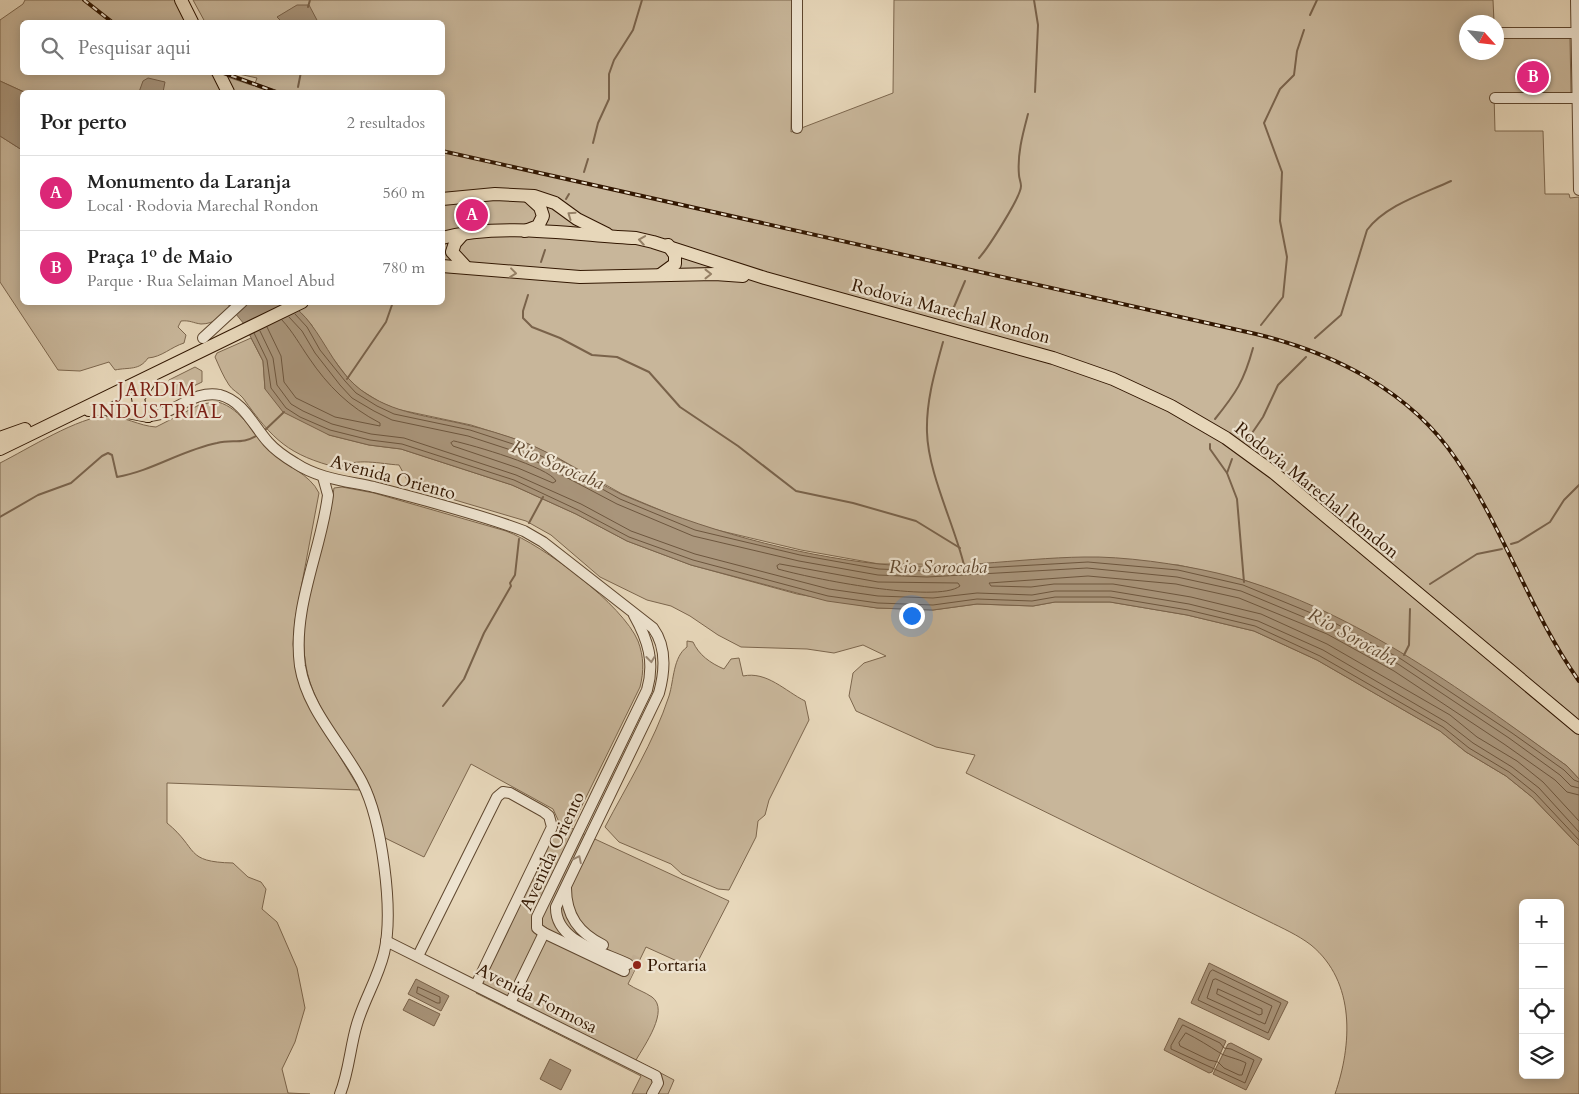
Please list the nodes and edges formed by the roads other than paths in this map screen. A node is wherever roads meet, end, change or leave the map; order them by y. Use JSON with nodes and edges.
{"nodes":[{"id":1,"x":181,"y":0,"type":"edge"},
{"id":2,"x":190,"y":0,"type":"edge"},
{"id":3,"x":797,"y":0,"type":"edge"},
{"id":4,"x":1576,"y":0,"type":"edge"},
{"id":5,"x":191,"y":20,"type":"edge"},
{"id":6,"x":200,"y":20,"type":"edge"},
{"id":7,"x":1504,"y":33,"type":"edge"},
{"id":8,"x":1578,"y":33,"type":"edge"},
{"id":9,"x":220,"y":75,"type":"edge"},
{"id":10,"x":228,"y":75,"type":"edge"},
{"id":11,"x":227,"y":90,"type":"edge"},
{"id":12,"x":236,"y":90,"type":"edge"},
{"id":13,"x":1495,"y":98,"type":"dead end"},
{"id":14,"x":1578,"y":98,"type":"edge"},
{"id":15,"x":797,"y":128,"type":"dead end"},
{"id":16,"x":1579,"y":190,"type":"edge"},
{"id":17,"x":524,"y":194,"type":"junction"},
{"id":18,"x":445,"y":199,"type":"edge"},
{"id":19,"x":523,"y":232,"type":"junction"},
{"id":20,"x":463,"y":234,"type":"junction"},
{"id":21,"x":445,"y":237,"type":"edge"},
{"id":22,"x":615,"y":237,"type":"junction"},
{"id":23,"x":668,"y":245,"type":"junction"},
{"id":24,"x":445,"y":266,"type":"edge"},
{"id":25,"x":465,"y":266,"type":"junction"},
{"id":26,"x":659,"y":275,"type":"junction"},
{"id":27,"x":765,"y":278,"type":"junction"},
{"id":28,"x":239,"y":305,"type":"edge"},
{"id":29,"x":296,"y":305,"type":"edge"},
{"id":30,"x":203,"y":338,"type":"dead end"},
{"id":31,"x":155,"y":375,"type":"junction"},
{"id":32,"x":148,"y":416,"type":"junction"},
{"id":33,"x":63,"y":417,"type":"junction"},
{"id":34,"x":0,"y":438,"type":"edge"},
{"id":35,"x":0,"y":449,"type":"edge"},
{"id":36,"x":323,"y":476,"type":"junction"},
{"id":37,"x":634,"y":614,"type":"junction"},
{"id":38,"x":1579,"y":728,"type":"edge"},
{"id":39,"x":567,"y":883,"type":"junction"},
{"id":40,"x":538,"y":915,"type":"junction"},
{"id":41,"x":557,"y":918,"type":"junction"},
{"id":42,"x":572,"y":920,"type":"junction"},
{"id":43,"x":545,"y":934,"type":"junction"},
{"id":44,"x":567,"y":934,"type":"junction"},
{"id":45,"x":583,"y":934,"type":"junction"},
{"id":46,"x":386,"y":941,"type":"junction"},
{"id":47,"x":418,"y":956,"type":"junction"},
{"id":48,"x":628,"y":964,"type":"junction"},
{"id":49,"x":476,"y":986,"type":"junction"},
{"id":50,"x":510,"y":1003,"type":"junction"},
{"id":51,"x":340,"y":1094,"type":"edge"},
{"id":52,"x":652,"y":1094,"type":"edge"}],
"edges":[{"from":1,"to":5,"type":"main road"},
{"from":2,"to":6,"type":"main road"},
{"from":3,"to":15,"type":"street"},
{"from":4,"to":8,"type":"street"},
{"from":7,"to":8,"type":"street"},
{"from":8,"to":14,"type":"street"},
{"from":9,"to":11,"type":"main road"},
{"from":10,"to":12,"type":"main road"},
{"from":13,"to":14,"type":"street"},
{"from":14,"to":16,"type":"street"},
{"from":17,"to":18,"type":"main road"},
{"from":17,"to":19,"type":"main road"},
{"from":22,"to":17,"type":"main road","one_way":true},
{"from":19,"to":20,"type":"main road","name":"Rodovia Marechal Rondon"},
{"from":19,"to":22,"type":"main road","name":"Rodovia Marechal Rondon"},
{"from":20,"to":21,"type":"main road","name":"Rodovia Marechal Rondon"},
{"from":20,"to":25,"type":"main road"},
{"from":23,"to":22,"type":"main road","name":"Rodovia Marechal Rondon","one_way":true},
{"from":23,"to":26,"type":"main road"},
{"from":23,"to":27,"type":"main road","name":"Rodovia Marechal Rondon"},
{"from":24,"to":25,"type":"main road","name":"Rodovia Marechal Rondon"},
{"from":25,"to":26,"type":"main road","name":"Rodovia Marechal Rondon","one_way":true},
{"from":26,"to":27,"type":"main road","name":"Rodovia Marechal Rondon","one_way":true},
{"from":27,"to":38,"type":"main road","name":"Rodovia Marechal Rondon"},
{"from":28,"to":30,"type":"street"},
{"from":29,"to":31,"type":"main road"},
{"from":31,"to":32,"type":"main road"},
{"from":31,"to":33,"type":"main road"},
{"from":32,"to":33,"type":"main road"},
{"from":32,"to":36,"type":"street","name":"Avenida Oriento"},
{"from":33,"to":34,"type":"main road"},
{"from":33,"to":35,"type":"main road"},
{"from":36,"to":37,"type":"street","name":"Avenida Oriento"},
{"from":36,"to":46,"type":"street"},
{"from":39,"to":37,"type":"street","name":"Avenida Oriento","one_way":true},
{"from":37,"to":40,"type":"street","name":"Avenida Oriento","one_way":true},
{"from":39,"to":41,"type":"street","name":"Avenida Oriento"},
{"from":39,"to":42,"type":"street","name":"Avenida Oriento"},
{"from":40,"to":41,"type":"street"},
{"from":40,"to":43,"type":"street","name":"Avenida Oriento"},
{"from":41,"to":42,"type":"street"},
{"from":41,"to":43,"type":"street"},
{"from":41,"to":44,"type":"street","name":"Avenida Oriento"},
{"from":42,"to":45,"type":"street","name":"Avenida Oriento"},
{"from":43,"to":48,"type":"street","name":"Avenida Oriento"},
{"from":43,"to":50,"type":"street"},
{"from":44,"to":45,"type":"street"},
{"from":44,"to":48,"type":"street"},
{"from":45,"to":48,"type":"street","name":"Avenida Oriento"},
{"from":46,"to":47,"type":"street","name":"Avenida Formosa"},
{"from":46,"to":51,"type":"street"},
{"from":47,"to":49,"type":"street","name":"Avenida Formosa"},
{"from":47,"to":49,"type":"street"},
{"from":49,"to":50,"type":"street","name":"Avenida Formosa"},
{"from":50,"to":52,"type":"street","name":"Avenida Formosa"}]}
